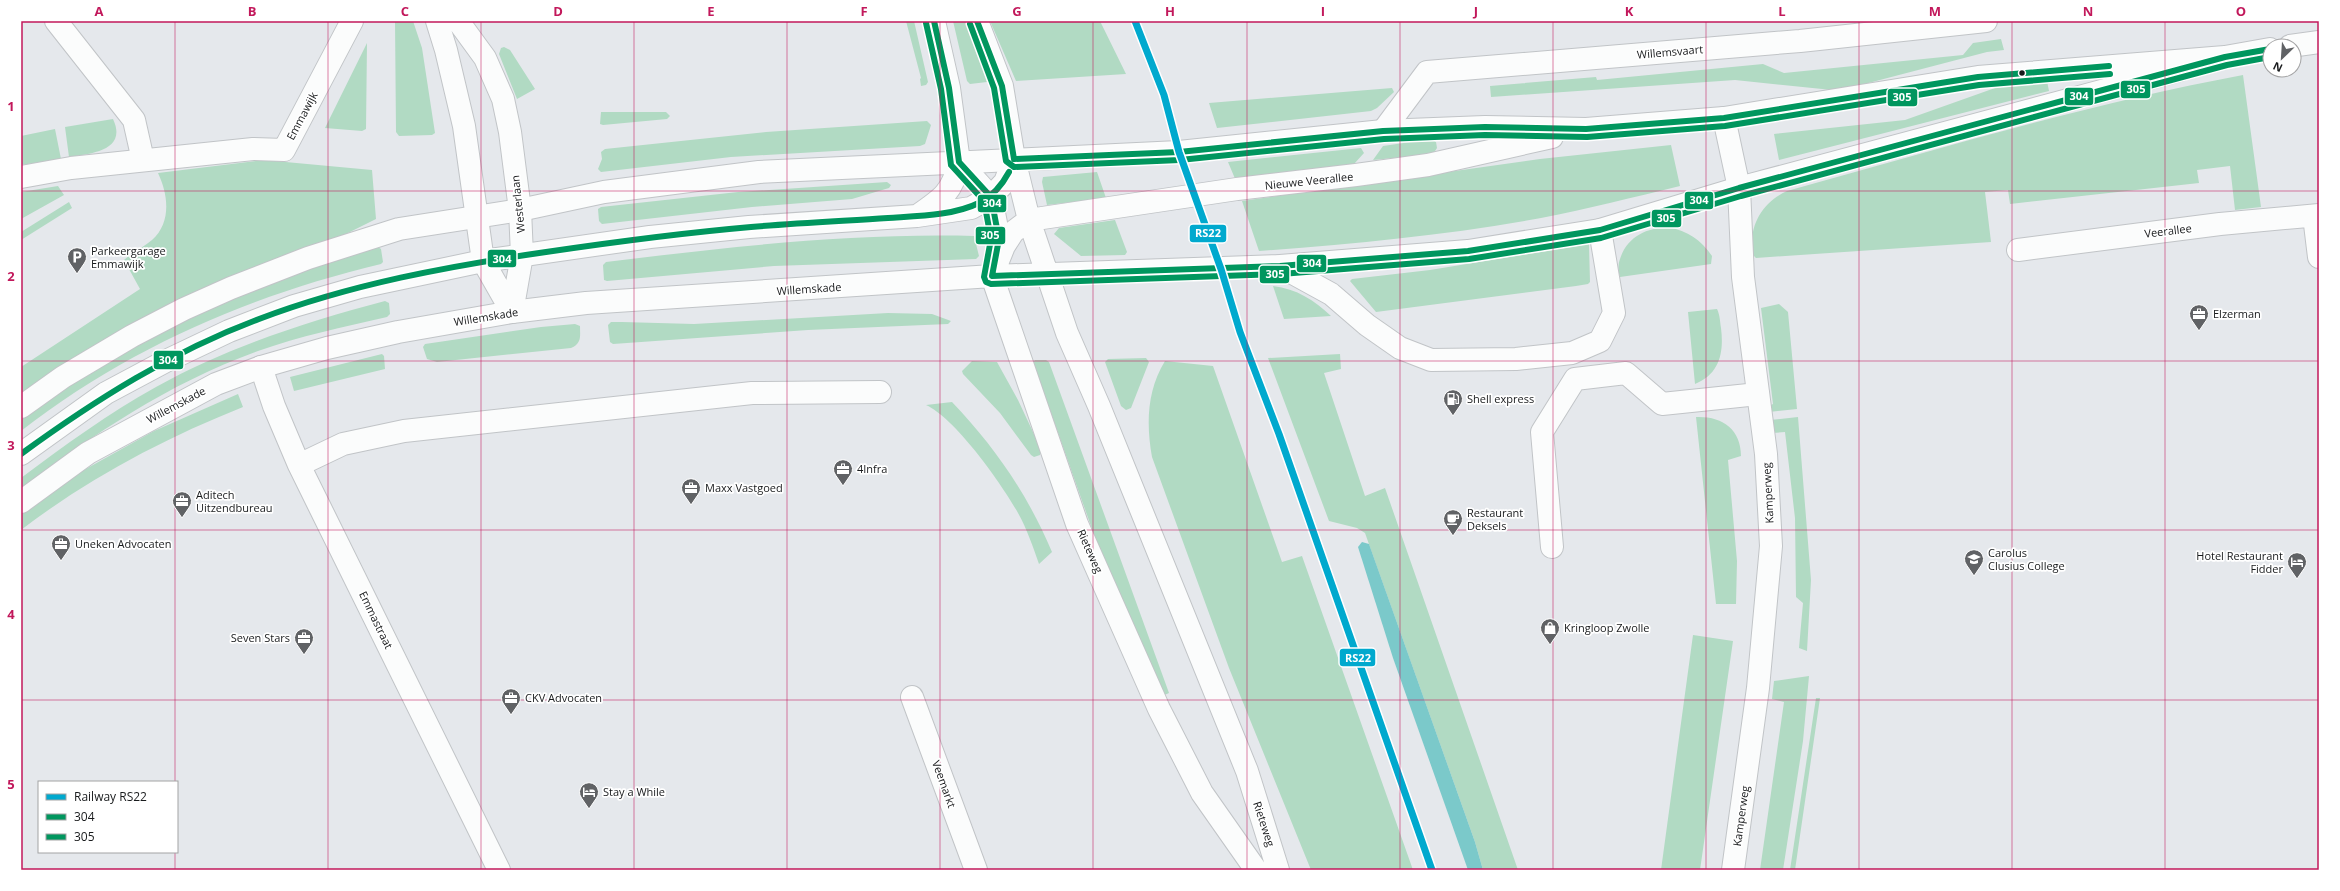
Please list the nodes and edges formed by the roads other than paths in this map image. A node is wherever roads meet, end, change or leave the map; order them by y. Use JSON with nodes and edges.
{"nodes":[{"id":1,"x":56,"y":21,"type":"edge"},
{"id":2,"x":352,"y":21,"type":"edge"},
{"id":3,"x":437,"y":21,"type":"edge"},
{"id":4,"x":458,"y":21,"type":"edge"},
{"id":5,"x":934,"y":21,"type":"edge"},
{"id":6,"x":978,"y":21,"type":"edge"},
{"id":7,"x":1986,"y":21,"type":"edge"},
{"id":8,"x":2319,"y":42,"type":"edge"},
{"id":9,"x":2302,"y":44,"type":"edge"},
{"id":10,"x":2262,"y":50,"type":"edge"},
{"id":11,"x":2225,"y":57,"type":"junction"},
{"id":12,"x":1724,"y":118,"type":"junction"},
{"id":13,"x":1586,"y":129,"type":"junction"},
{"id":14,"x":1383,"y":131,"type":"junction"},
{"id":15,"x":1014,"y":159,"type":"junction"},
{"id":16,"x":143,"y":160,"type":"junction"},
{"id":17,"x":959,"y":162,"type":"junction"},
{"id":18,"x":21,"y":177,"type":"edge"},
{"id":19,"x":1739,"y":188,"type":"junction"},
{"id":20,"x":991,"y":197,"type":"junction"},
{"id":21,"x":520,"y":210,"type":"junction"},
{"id":22,"x":477,"y":215,"type":"junction"},
{"id":23,"x":2316,"y":215,"type":"edge"},
{"id":24,"x":917,"y":216,"type":"junction"},
{"id":25,"x":1028,"y":220,"type":"junction"},
{"id":26,"x":1600,"y":230,"type":"junction"},
{"id":27,"x":2018,"y":250,"type":"dead end"},
{"id":28,"x":522,"y":255,"type":"junction"},
{"id":29,"x":2319,"y":257,"type":"edge"},
{"id":30,"x":483,"y":261,"type":"junction"},
{"id":31,"x":1280,"y":266,"type":"junction"},
{"id":32,"x":1046,"y":275,"type":"junction"},
{"id":33,"x":992,"y":276,"type":"junction"},
{"id":34,"x":512,"y":312,"type":"junction"},
{"id":35,"x":1572,"y":353,"type":"junction"},
{"id":36,"x":262,"y":367,"type":"junction"},
{"id":37,"x":1575,"y":379,"type":"junction"},
{"id":38,"x":880,"y":392,"type":"dead end"},
{"id":39,"x":1758,"y":394,"type":"junction"},
{"id":40,"x":21,"y":407,"type":"edge"},
{"id":41,"x":21,"y":454,"type":"edge"},
{"id":42,"x":299,"y":465,"type":"junction"},
{"id":43,"x":21,"y":502,"type":"edge"},
{"id":44,"x":1552,"y":547,"type":"dead end"},
{"id":45,"x":912,"y":698,"type":"dead end"},
{"id":46,"x":499,"y":870,"type":"edge"},
{"id":47,"x":976,"y":870,"type":"edge"},
{"id":48,"x":1256,"y":870,"type":"edge"},
{"id":49,"x":1278,"y":870,"type":"edge"},
{"id":50,"x":1733,"y":870,"type":"edge"}],
"edges":[{"from":1,"to":16,"type":"main road"},
{"from":2,"to":16,"type":"main road","name":"Emmawijk"},
{"from":3,"to":22,"type":"main road"},
{"from":4,"to":21,"type":"main road","name":"Westerlaan"},
{"from":5,"to":17,"type":"main road"},
{"from":6,"to":15,"type":"main road","name":"Rieteweg"},
{"from":7,"to":14,"type":"main road","name":"Willemsvaart"},
{"from":8,"to":9,"type":"main road"},
{"from":10,"to":11,"type":"main road","name":"Nieuwe Veerallee"},
{"from":11,"to":12,"type":"main road","name":"Nieuwe Veerallee"},
{"from":11,"to":19,"type":"main road","name":"Nieuwe Veerallee"},
{"from":12,"to":13,"type":"main road","name":"Nieuwe Veerallee"},
{"from":12,"to":19,"type":"main road","name":"Kamperweg"},
{"from":13,"to":14,"type":"main road","name":"Nieuwe Veerallee"},
{"from":13,"to":25,"type":"main road","name":"Nieuwe Veerallee"},
{"from":14,"to":15,"type":"main road","name":"Nieuwe Veerallee"},
{"from":15,"to":17,"type":"main road"},
{"from":15,"to":20,"type":"main road"},
{"from":15,"to":25,"type":"main road","name":"Rieteweg"},
{"from":16,"to":18,"type":"main road","name":"Emmawijk"},
{"from":17,"to":20,"type":"main road"},
{"from":17,"to":21,"type":"main road"},
{"from":17,"to":24,"type":"main road"},
{"from":19,"to":26,"type":"main road","name":"Nieuwe Veerallee"},
{"from":19,"to":39,"type":"main road","name":"Kamperweg"},
{"from":20,"to":24,"type":"main road"},
{"from":20,"to":33,"type":"main road"},
{"from":21,"to":22,"type":"main road"},
{"from":21,"to":28,"type":"main road","name":"Westerlaan"},
{"from":22,"to":30,"type":"main road"},
{"from":22,"to":40,"type":"main road"},
{"from":23,"to":27,"type":"main road","name":"Veerallee"},
{"from":23,"to":29,"type":"main road"},
{"from":24,"to":28,"type":"main road"},
{"from":25,"to":32,"type":"main road","name":"Rieteweg"},
{"from":25,"to":33,"type":"main road"},
{"from":26,"to":31,"type":"main road","name":"Nieuwe Veerallee"},
{"from":26,"to":35,"type":"main road"},
{"from":28,"to":30,"type":"main road"},
{"from":28,"to":34,"type":"main road","name":"Westerlaan"},
{"from":30,"to":34,"type":"main road"},
{"from":30,"to":41,"type":"main road"},
{"from":31,"to":32,"type":"main road","name":"Nieuwe Veerallee"},
{"from":31,"to":35,"type":"main road"},
{"from":32,"to":33,"type":"main road","name":"Nieuwe Veerallee"},
{"from":32,"to":49,"type":"main road","name":"Rieteweg"},
{"from":33,"to":34,"type":"main road","name":"Willemskade"},
{"from":33,"to":48,"type":"main road","name":"Rieteweg"},
{"from":34,"to":36,"type":"main road","name":"Willemskade"},
{"from":35,"to":37,"type":"main road"},
{"from":36,"to":42,"type":"main road","name":"Emmastraat"},
{"from":36,"to":43,"type":"main road","name":"Willemskade"},
{"from":37,"to":39,"type":"main road"},
{"from":37,"to":44,"type":"main road"},
{"from":38,"to":42,"type":"main road"},
{"from":39,"to":50,"type":"main road","name":"Kamperweg"},
{"from":42,"to":46,"type":"main road","name":"Emmastraat"},
{"from":45,"to":47,"type":"main road","name":"Veemarkt"}]}
